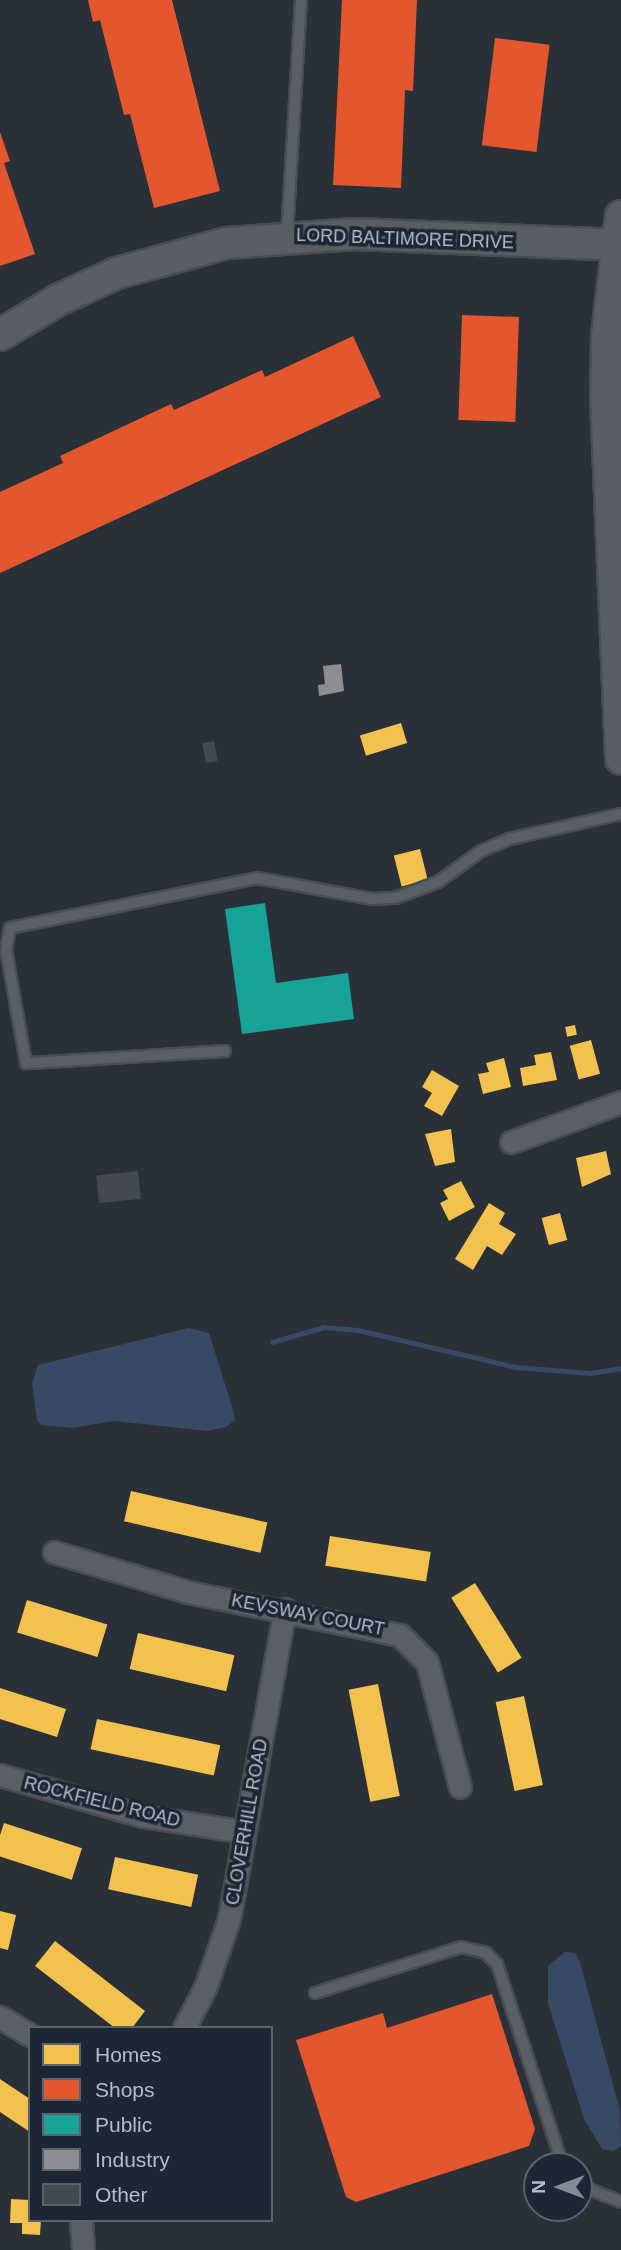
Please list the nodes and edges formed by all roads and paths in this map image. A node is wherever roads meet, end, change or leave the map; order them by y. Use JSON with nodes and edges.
{"nodes":[{"id":1,"x":301,"y":0,"type":"edge"},
{"id":2,"x":287,"y":235,"type":"junction"},
{"id":3,"x":619,"y":235,"type":"edge"},
{"id":4,"x":0,"y":335,"type":"edge"},
{"id":5,"x":621,"y":759,"type":"edge"},
{"id":6,"x":621,"y":814,"type":"edge"},
{"id":7,"x":225,"y":1051,"type":"dead end"},
{"id":8,"x":621,"y":1102,"type":"edge"},
{"id":9,"x":511,"y":1142,"type":"dead end"},
{"id":10,"x":54,"y":1552,"type":"dead end"},
{"id":11,"x":285,"y":1609,"type":"junction"},
{"id":12,"x":0,"y":1775,"type":"edge"},
{"id":13,"x":460,"y":1787,"type":"dead end"},
{"id":14,"x":245,"y":1832,"type":"junction"},
{"id":15,"x":315,"y":1993,"type":"dead end"},
{"id":16,"x":0,"y":2018,"type":"edge"},
{"id":17,"x":185,"y":2026,"type":"edge"},
{"id":18,"x":28,"y":2034,"type":"edge"},
{"id":19,"x":558,"y":2152,"type":"edge"},
{"id":20,"x":593,"y":2191,"type":"edge"},
{"id":21,"x":621,"y":2202,"type":"edge"},
{"id":22,"x":81,"y":2222,"type":"edge"},
{"id":23,"x":83,"y":2250,"type":"edge"}],
"edges":[{"from":1,"to":2,"type":"lane"},
{"from":2,"to":3,"type":"main road","name":"LORD BALTIMORE DRIVE"},
{"from":2,"to":4,"type":"main road","name":"LORD BALTIMORE DRIVE"},
{"from":3,"to":5,"type":"main road"},
{"from":6,"to":7,"type":"lane"},
{"from":8,"to":9,"type":"street"},
{"from":10,"to":11,"type":"street","name":"KEVSWAY COURT"},
{"from":11,"to":13,"type":"street","name":"KEVSWAY COURT"},
{"from":11,"to":14,"type":"street","name":"CLOVERHILL ROAD"},
{"from":12,"to":14,"type":"street","name":"ROCKFIELD ROAD"},
{"from":14,"to":17,"type":"street","name":"CLOVERHILL ROAD"},
{"from":15,"to":19,"type":"lane"},
{"from":16,"to":18,"type":"street"},
{"from":20,"to":21,"type":"lane"},
{"from":22,"to":23,"type":"street"}]}
